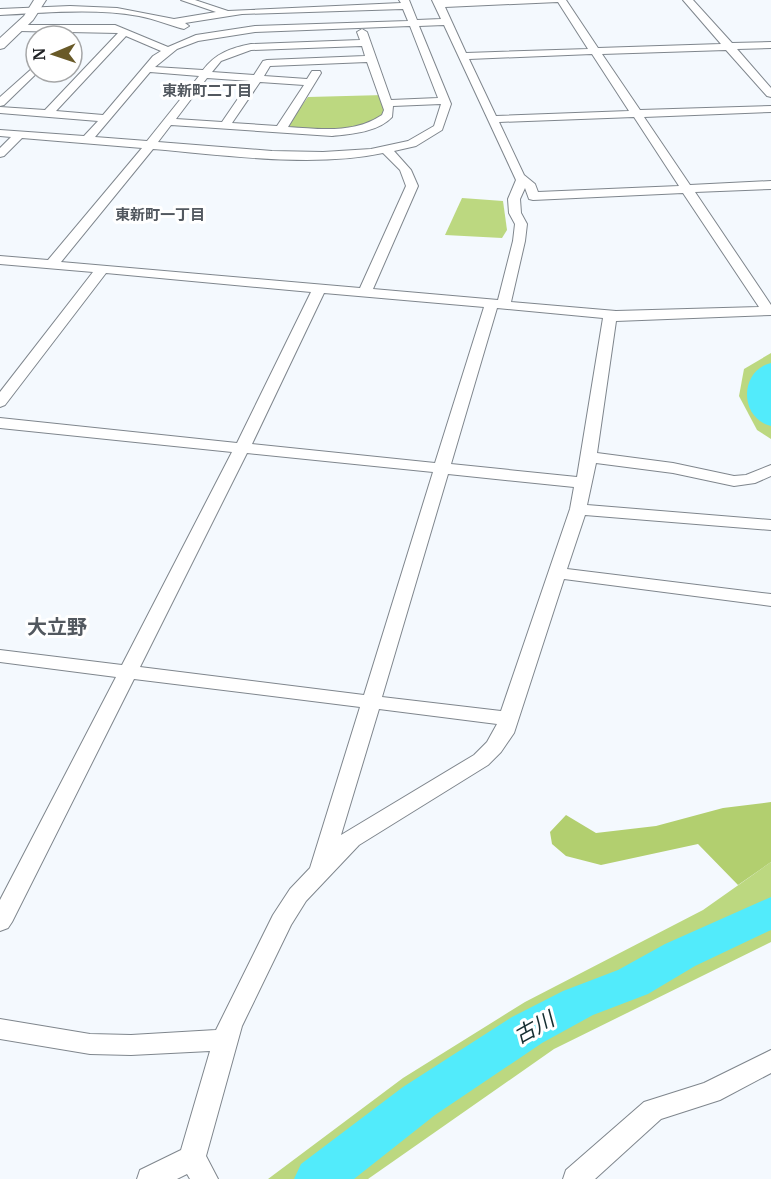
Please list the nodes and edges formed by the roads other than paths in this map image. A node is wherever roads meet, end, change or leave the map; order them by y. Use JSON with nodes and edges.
{"nodes":[{"id":1,"x":95,"y":0,"type":"edge"},
{"id":2,"x":186,"y":0,"type":"edge"},
{"id":3,"x":245,"y":0,"type":"edge"},
{"id":4,"x":555,"y":0,"type":"edge"},
{"id":5,"x":561,"y":0,"type":"edge"},
{"id":6,"x":688,"y":0,"type":"edge"},
{"id":7,"x":438,"y":2,"type":"edge"},
{"id":8,"x":405,"y":3,"type":"edge"},
{"id":9,"x":350,"y":4,"type":"edge"},
{"id":10,"x":38,"y":5,"type":"edge"},
{"id":11,"x":298,"y":5,"type":"edge"},
{"id":12,"x":89,"y":11,"type":"junction"},
{"id":13,"x":246,"y":11,"type":"junction"},
{"id":14,"x":0,"y":12,"type":"edge"},
{"id":15,"x":225,"y":13,"type":"junction"},
{"id":16,"x":174,"y":22,"type":"junction"},
{"id":17,"x":447,"y":22,"type":"junction"},
{"id":18,"x":413,"y":23,"type":"junction"},
{"id":19,"x":359,"y":25,"type":"junction"},
{"id":20,"x":19,"y":28,"type":"junction"},
{"id":21,"x":24,"y":28,"type":"edge"},
{"id":22,"x":84,"y":28,"type":"edge"},
{"id":23,"x":125,"y":31,"type":"junction"},
{"id":24,"x":205,"y":36,"type":"junction"},
{"id":25,"x":365,"y":43,"type":"junction"},
{"id":26,"x":0,"y":45,"type":"edge"},
{"id":27,"x":771,"y":45,"type":"edge"},
{"id":28,"x":729,"y":47,"type":"junction"},
{"id":29,"x":168,"y":50,"type":"junction"},
{"id":30,"x":595,"y":52,"type":"junction"},
{"id":31,"x":464,"y":56,"type":"junction"},
{"id":32,"x":371,"y":59,"type":"junction"},
{"id":33,"x":324,"y":61,"type":"junction"},
{"id":34,"x":147,"y":69,"type":"junction"},
{"id":35,"x":205,"y":74,"type":"junction"},
{"id":36,"x":256,"y":79,"type":"junction"},
{"id":37,"x":24,"y":80,"type":"edge"},
{"id":38,"x":311,"y":82,"type":"junction"},
{"id":39,"x":771,"y":94,"type":"edge"},
{"id":40,"x":444,"y":101,"type":"junction"},
{"id":41,"x":387,"y":103,"type":"junction"},
{"id":42,"x":0,"y":104,"type":"edge"},
{"id":43,"x":771,"y":109,"type":"edge"},
{"id":44,"x":0,"y":110,"type":"edge"},
{"id":45,"x":48,"y":113,"type":"junction"},
{"id":46,"x":636,"y":114,"type":"junction"},
{"id":47,"x":106,"y":117,"type":"junction"},
{"id":48,"x":492,"y":120,"type":"junction"},
{"id":49,"x":168,"y":122,"type":"junction"},
{"id":50,"x":225,"y":126,"type":"junction"},
{"id":51,"x":280,"y":130,"type":"junction"},
{"id":52,"x":0,"y":133,"type":"edge"},
{"id":53,"x":19,"y":135,"type":"junction"},
{"id":54,"x":87,"y":140,"type":"junction"},
{"id":55,"x":150,"y":145,"type":"junction"},
{"id":56,"x":385,"y":149,"type":"junction"},
{"id":57,"x":0,"y":154,"type":"edge"},
{"id":58,"x":522,"y":180,"type":"junction"},
{"id":59,"x":771,"y":185,"type":"edge"},
{"id":60,"x":687,"y":189,"type":"junction"},
{"id":61,"x":0,"y":260,"type":"edge"},
{"id":62,"x":51,"y":265,"type":"junction"},
{"id":63,"x":102,"y":270,"type":"junction"},
{"id":64,"x":319,"y":289,"type":"junction"},
{"id":65,"x":365,"y":293,"type":"junction"},
{"id":66,"x":498,"y":304,"type":"junction"},
{"id":67,"x":770,"y":311,"type":"edge"},
{"id":68,"x":616,"y":315,"type":"junction"},
{"id":69,"x":0,"y":402,"type":"edge"},
{"id":70,"x":0,"y":423,"type":"edge"},
{"id":71,"x":242,"y":448,"type":"junction"},
{"id":72,"x":589,"y":457,"type":"junction"},
{"id":73,"x":443,"y":469,"type":"junction"},
{"id":74,"x":771,"y":470,"type":"edge"},
{"id":75,"x":584,"y":483,"type":"junction"},
{"id":76,"x":578,"y":509,"type":"junction"},
{"id":77,"x":771,"y":525,"type":"edge"},
{"id":78,"x":557,"y":573,"type":"junction"},
{"id":79,"x":771,"y":600,"type":"edge"},
{"id":80,"x":0,"y":656,"type":"edge"},
{"id":81,"x":126,"y":671,"type":"junction"},
{"id":82,"x":372,"y":702,"type":"junction"},
{"id":83,"x":509,"y":719,"type":"junction"},
{"id":84,"x":321,"y":868,"type":"junction"},
{"id":85,"x":0,"y":922,"type":"edge"},
{"id":86,"x":0,"y":1029,"type":"edge"},
{"id":87,"x":224,"y":1040,"type":"junction"},
{"id":88,"x":771,"y":1060,"type":"edge"},
{"id":89,"x":199,"y":1168,"type":"edge"},
{"id":90,"x":150,"y":1179,"type":"edge"},
{"id":91,"x":576,"y":1179,"type":"edge"}],
"edges":[{"from":1,"to":12,"type":"street"},
{"from":2,"to":15,"type":"street"},
{"from":3,"to":13,"type":"street"},
{"from":4,"to":7,"type":"street"},
{"from":5,"to":30,"type":"street"},
{"from":6,"to":28,"type":"street"},
{"from":7,"to":17,"type":"street"},
{"from":8,"to":9,"type":"street"},
{"from":8,"to":18,"type":"street"},
{"from":9,"to":11,"type":"street"},
{"from":10,"to":12,"type":"street"},
{"from":10,"to":14,"type":"street"},
{"from":10,"to":20,"type":"main road"},
{"from":11,"to":13,"type":"street"},
{"from":12,"to":16,"type":"street"},
{"from":13,"to":15,"type":"street"},
{"from":15,"to":16,"type":"street"},
{"from":16,"to":24,"type":"street"},
{"from":17,"to":18,"type":"street"},
{"from":17,"to":31,"type":"street"},
{"from":18,"to":19,"type":"street"},
{"from":18,"to":40,"type":"street"},
{"from":19,"to":24,"type":"street"},
{"from":19,"to":25,"type":"street"},
{"from":20,"to":21,"type":"street"},
{"from":20,"to":26,"type":"main road"},
{"from":22,"to":23,"type":"street"},
{"from":23,"to":29,"type":"street"},
{"from":23,"to":45,"type":"street"},
{"from":24,"to":29,"type":"street"},
{"from":25,"to":32,"type":"street"},
{"from":25,"to":35,"type":"street"},
{"from":27,"to":28,"type":"street"},
{"from":28,"to":30,"type":"street"},
{"from":28,"to":39,"type":"street"},
{"from":29,"to":34,"type":"street"},
{"from":30,"to":31,"type":"street"},
{"from":30,"to":46,"type":"street"},
{"from":31,"to":48,"type":"street"},
{"from":32,"to":33,"type":"street"},
{"from":32,"to":41,"type":"street"},
{"from":33,"to":36,"type":"street"},
{"from":33,"to":38,"type":"street"},
{"from":34,"to":35,"type":"street"},
{"from":34,"to":47,"type":"street"},
{"from":35,"to":36,"type":"street"},
{"from":35,"to":49,"type":"street"},
{"from":36,"to":38,"type":"street"},
{"from":36,"to":50,"type":"street"},
{"from":37,"to":42,"type":"street"},
{"from":38,"to":51,"type":"street"},
{"from":40,"to":41,"type":"street"},
{"from":40,"to":56,"type":"street"},
{"from":41,"to":51,"type":"street"},
{"from":43,"to":46,"type":"street"},
{"from":44,"to":45,"type":"street"},
{"from":45,"to":47,"type":"street"},
{"from":46,"to":48,"type":"street"},
{"from":46,"to":60,"type":"street"},
{"from":47,"to":54,"type":"street"},
{"from":48,"to":58,"type":"street"},
{"from":49,"to":50,"type":"street"},
{"from":49,"to":55,"type":"street"},
{"from":50,"to":51,"type":"street"},
{"from":52,"to":53,"type":"street"},
{"from":53,"to":54,"type":"street"},
{"from":53,"to":57,"type":"street"},
{"from":54,"to":55,"type":"street"},
{"from":55,"to":56,"type":"street"},
{"from":55,"to":62,"type":"street"},
{"from":56,"to":65,"type":"street"},
{"from":58,"to":60,"type":"street"},
{"from":58,"to":66,"type":"street"},
{"from":59,"to":60,"type":"street"},
{"from":60,"to":67,"type":"street"},
{"from":61,"to":62,"type":"street"},
{"from":62,"to":63,"type":"street"},
{"from":63,"to":64,"type":"street"},
{"from":63,"to":69,"type":"street"},
{"from":64,"to":65,"type":"street"},
{"from":64,"to":71,"type":"street"},
{"from":65,"to":66,"type":"street"},
{"from":66,"to":68,"type":"street"},
{"from":66,"to":73,"type":"street"},
{"from":67,"to":68,"type":"street"},
{"from":68,"to":72,"type":"street"},
{"from":70,"to":71,"type":"street"},
{"from":71,"to":73,"type":"street"},
{"from":71,"to":81,"type":"street"},
{"from":72,"to":74,"type":"street"},
{"from":72,"to":75,"type":"street"},
{"from":73,"to":75,"type":"street"},
{"from":73,"to":82,"type":"street"},
{"from":75,"to":76,"type":"street"},
{"from":76,"to":77,"type":"street"},
{"from":76,"to":78,"type":"street"},
{"from":78,"to":79,"type":"street"},
{"from":78,"to":83,"type":"street"},
{"from":80,"to":81,"type":"street"},
{"from":81,"to":82,"type":"street"},
{"from":81,"to":85,"type":"street"},
{"from":82,"to":83,"type":"street"},
{"from":82,"to":84,"type":"street"},
{"from":83,"to":84,"type":"street"},
{"from":84,"to":87,"type":"street"},
{"from":86,"to":87,"type":"street"},
{"from":87,"to":89,"type":"street"},
{"from":88,"to":91,"type":"street"},
{"from":89,"to":90,"type":"street"}]}
